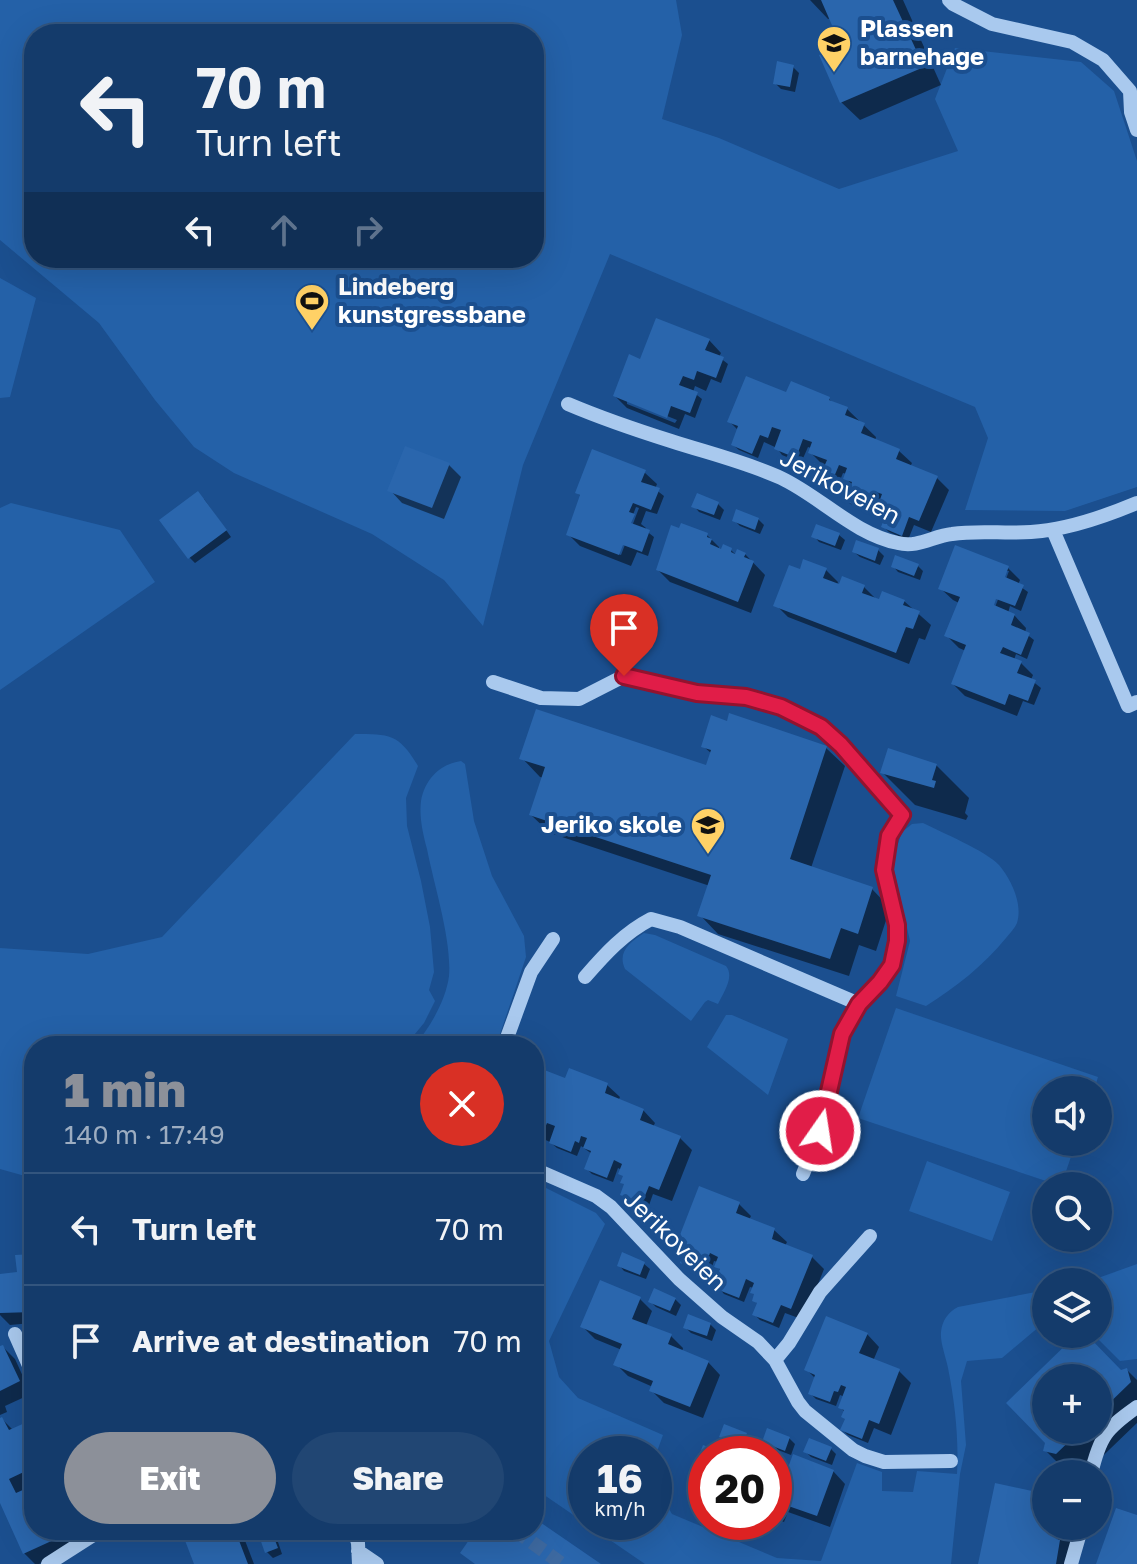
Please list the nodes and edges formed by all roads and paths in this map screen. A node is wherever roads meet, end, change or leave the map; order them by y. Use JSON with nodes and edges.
{"nodes":[{"id":1,"x":949,"y":0,"type":"edge"},
{"id":2,"x":1134,"y":88,"type":"edge"},
{"id":3,"x":1137,"y":130,"type":"edge"},
{"id":4,"x":568,"y":404,"type":"dead end"},
{"id":5,"x":1137,"y":503,"type":"edge"},
{"id":6,"x":1053,"y":530,"type":"junction"},
{"id":7,"x":493,"y":682,"type":"dead end"},
{"id":8,"x":1137,"y":702,"type":"edge"},
{"id":9,"x":553,"y":939,"type":"dead end"},
{"id":10,"x":585,"y":977,"type":"dead end"},
{"id":11,"x":859,"y":1004,"type":"junction"},
{"id":12,"x":508,"y":1036,"type":"edge"},
{"id":13,"x":544,"y":1173,"type":"edge"},
{"id":14,"x":803,"y":1174,"type":"dead end"},
{"id":15,"x":870,"y":1236,"type":"dead end"},
{"id":16,"x":15,"y":1334,"type":"dead end"},
{"id":17,"x":24,"y":1354,"type":"edge"},
{"id":18,"x":775,"y":1360,"type":"junction"},
{"id":19,"x":1137,"y":1407,"type":"edge"},
{"id":20,"x":1094,"y":1460,"type":"edge"},
{"id":21,"x":951,"y":1461,"type":"dead end"},
{"id":22,"x":85,"y":1540,"type":"edge"},
{"id":23,"x":1078,"y":1540,"type":"edge"},
{"id":24,"x":358,"y":1557,"type":"edge"},
{"id":25,"x":48,"y":1564,"type":"edge"},
{"id":26,"x":377,"y":1564,"type":"edge"},
{"id":27,"x":1071,"y":1564,"type":"edge"}],
"edges":[{"from":1,"to":2,"type":"lane"},
{"from":2,"to":3,"type":"lane"},
{"from":4,"to":6,"type":"lane","name":"Jerikoveien"},
{"from":5,"to":6,"type":"lane","name":"Jerikoveien"},
{"from":6,"to":8,"type":"lane"},
{"from":7,"to":11,"type":"lane"},
{"from":9,"to":12,"type":"lane"},
{"from":10,"to":11,"type":"lane"},
{"from":11,"to":14,"type":"lane"},
{"from":13,"to":18,"type":"lane","name":"Jerikoveien"},
{"from":15,"to":18,"type":"lane"},
{"from":16,"to":17,"type":"lane"},
{"from":18,"to":21,"type":"lane","name":"Jerikoveien"},
{"from":19,"to":20,"type":"lane"},
{"from":22,"to":25,"type":"lane"},
{"from":23,"to":27,"type":"lane"},
{"from":24,"to":26,"type":"lane"}]}
